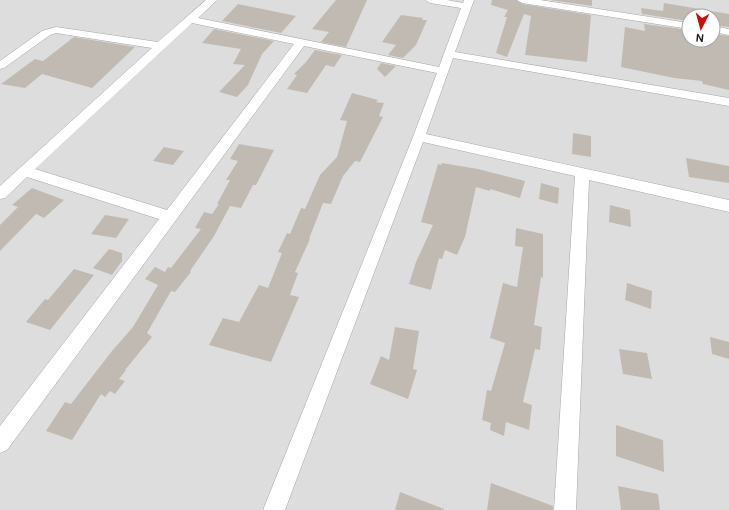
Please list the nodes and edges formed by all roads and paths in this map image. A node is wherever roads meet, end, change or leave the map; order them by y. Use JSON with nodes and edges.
{"nodes":[{"id":1,"x":212,"y":0,"type":"edge"},
{"id":2,"x":430,"y":0,"type":"edge"},
{"id":3,"x":522,"y":0,"type":"edge"},
{"id":4,"x":467,"y":3,"type":"edge"},
{"id":5,"x":190,"y":18,"type":"junction"},
{"id":6,"x":681,"y":25,"type":"edge"},
{"id":7,"x":301,"y":42,"type":"junction"},
{"id":8,"x":160,"y":46,"type":"junction"},
{"id":9,"x":449,"y":54,"type":"junction"},
{"id":10,"x":0,"y":66,"type":"edge"},
{"id":11,"x":442,"y":71,"type":"junction"},
{"id":12,"x":729,"y":102,"type":"edge"},
{"id":13,"x":419,"y":137,"type":"junction"},
{"id":14,"x":24,"y":171,"type":"junction"},
{"id":15,"x":582,"y":173,"type":"junction"},
{"id":16,"x":0,"y":194,"type":"edge"},
{"id":17,"x":729,"y":206,"type":"edge"},
{"id":18,"x":170,"y":217,"type":"junction"},
{"id":19,"x":0,"y":443,"type":"edge"},
{"id":20,"x":274,"y":510,"type":"edge"},
{"id":21,"x":565,"y":510,"type":"edge"}],
"edges":[{"from":1,"to":5,"type":"street"},
{"from":2,"to":4,"type":"street"},
{"from":3,"to":6,"type":"street"},
{"from":4,"to":9,"type":"street"},
{"from":5,"to":7,"type":"street"},
{"from":5,"to":8,"type":"street"},
{"from":7,"to":11,"type":"street"},
{"from":7,"to":18,"type":"street"},
{"from":8,"to":10,"type":"street"},
{"from":8,"to":14,"type":"street"},
{"from":9,"to":11,"type":"street"},
{"from":9,"to":12,"type":"street"},
{"from":11,"to":13,"type":"street"},
{"from":13,"to":15,"type":"street"},
{"from":13,"to":20,"type":"street"},
{"from":14,"to":16,"type":"street"},
{"from":14,"to":18,"type":"street"},
{"from":15,"to":17,"type":"street"},
{"from":15,"to":21,"type":"street"},
{"from":18,"to":19,"type":"street"}]}
